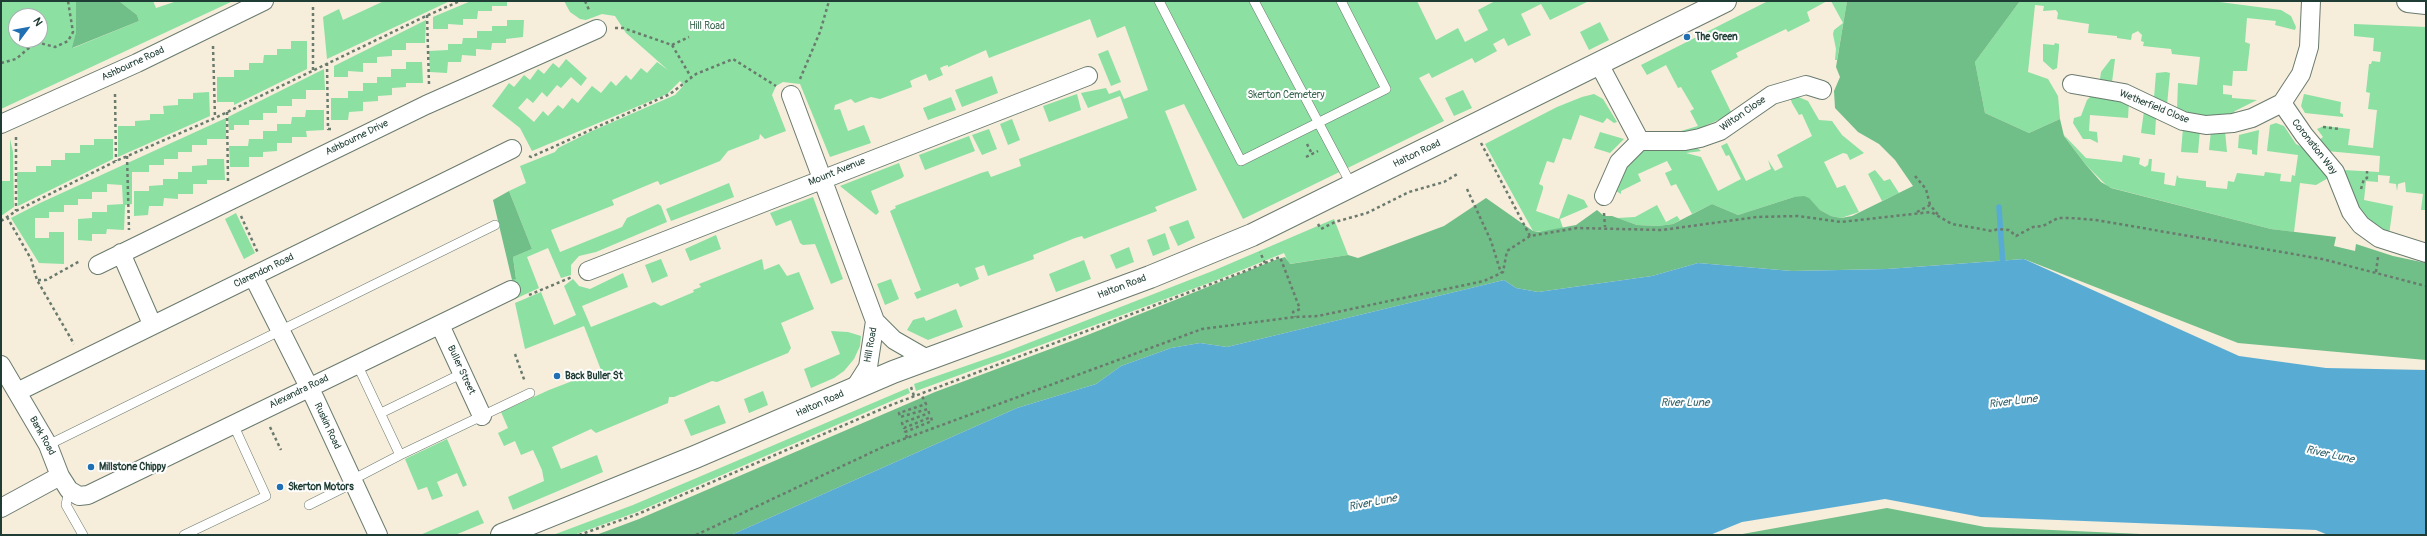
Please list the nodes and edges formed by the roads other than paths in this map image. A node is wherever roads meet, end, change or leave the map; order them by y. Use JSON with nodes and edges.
{"nodes":[{"id":1,"x":264,"y":1,"type":"edge"},
{"id":2,"x":1159,"y":1,"type":"edge"},
{"id":3,"x":1254,"y":1,"type":"edge"},
{"id":4,"x":1341,"y":1,"type":"edge"},
{"id":5,"x":1725,"y":1,"type":"edge"},
{"id":6,"x":2311,"y":1,"type":"edge"},
{"id":7,"x":2408,"y":1,"type":"edge"},
{"id":8,"x":2426,"y":3,"type":"edge"},
{"id":9,"x":597,"y":29,"type":"dead end"},
{"id":10,"x":1599,"y":64,"type":"junction"},
{"id":11,"x":1088,"y":76,"type":"dead end"},
{"id":12,"x":2072,"y":84,"type":"dead end"},
{"id":13,"x":1822,"y":90,"type":"dead end"},
{"id":14,"x":790,"y":95,"type":"road end"},
{"id":15,"x":2282,"y":103,"type":"junction"},
{"id":16,"x":1,"y":124,"type":"edge"},
{"id":17,"x":1318,"y":124,"type":"junction"},
{"id":18,"x":1640,"y":141,"type":"junction"},
{"id":19,"x":512,"y":149,"type":"dead end"},
{"id":20,"x":821,"y":178,"type":"junction"},
{"id":21,"x":1352,"y":186,"type":"junction"},
{"id":22,"x":1604,"y":196,"type":"dead end"},
{"id":23,"x":495,"y":225,"type":"dead end"},
{"id":24,"x":121,"y":253,"type":"junction"},
{"id":25,"x":2426,"y":253,"type":"edge"},
{"id":26,"x":92,"y":261,"type":"road end"},
{"id":27,"x":581,"y":273,"type":"road end"},
{"id":28,"x":253,"y":276,"type":"junction"},
{"id":29,"x":517,"y":294,"type":"road end"},
{"id":30,"x":875,"y":322,"type":"junction"},
{"id":31,"x":152,"y":324,"type":"junction"},
{"id":32,"x":440,"y":325,"type":"junction"},
{"id":33,"x":280,"y":330,"type":"junction"},
{"id":34,"x":927,"y":359,"type":"junction"},
{"id":35,"x":357,"y":364,"type":"junction"},
{"id":36,"x":1,"y":365,"type":"edge"},
{"id":37,"x":462,"y":373,"type":"junction"},
{"id":38,"x":309,"y":387,"type":"junction"},
{"id":39,"x":854,"y":389,"type":"junction"},
{"id":40,"x":17,"y":392,"type":"junction"},
{"id":41,"x":530,"y":393,"type":"road end"},
{"id":42,"x":381,"y":413,"type":"junction"},
{"id":43,"x":482,"y":416,"type":"junction"},
{"id":44,"x":233,"y":424,"type":"junction"},
{"id":45,"x":48,"y":444,"type":"junction"},
{"id":46,"x":400,"y":455,"type":"junction"},
{"id":47,"x":353,"y":481,"type":"junction"},
{"id":48,"x":65,"y":483,"type":"junction"},
{"id":49,"x":309,"y":505,"type":"dead end"},
{"id":50,"x":1,"y":508,"type":"edge"},
{"id":51,"x":83,"y":535,"type":"edge"},
{"id":52,"x":184,"y":535,"type":"edge"},
{"id":53,"x":378,"y":535,"type":"edge"},
{"id":54,"x":502,"y":535,"type":"edge"}],
"edges":[{"from":1,"to":16,"type":"street","name":"Ashbourne Road"},
{"from":2,"to":17,"type":"lane"},
{"from":3,"to":17,"type":"lane"},
{"from":4,"to":17,"type":"lane"},
{"from":5,"to":10,"type":"street","name":"Halton Road"},
{"from":6,"to":15,"type":"street"},
{"from":7,"to":8,"type":"street"},
{"from":9,"to":24,"type":"street","name":"Ashbourne Drive"},
{"from":10,"to":18,"type":"street"},
{"from":10,"to":21,"type":"street","name":"Halton Road"},
{"from":11,"to":20,"type":"street","name":"Mount Avenue"},
{"from":12,"to":15,"type":"street","name":"Wetherfield Close"},
{"from":13,"to":18,"type":"street","name":"Wilton Close"},
{"from":14,"to":20,"type":"street","name":"Hill Road"},
{"from":15,"to":25,"type":"street","name":"Coronation Way"},
{"from":17,"to":21,"type":"lane"},
{"from":18,"to":22,"type":"street"},
{"from":19,"to":28,"type":"street","name":"Clarendon Road"},
{"from":20,"to":27,"type":"street","name":"Mount Avenue"},
{"from":20,"to":30,"type":"street","name":"Hill Road"},
{"from":21,"to":34,"type":"street","name":"Halton Road"},
{"from":23,"to":33,"type":"lane"},
{"from":24,"to":26,"type":"street","name":"Ashbourne Drive"},
{"from":24,"to":31,"type":"street"},
{"from":28,"to":31,"type":"street","name":"Clarendon Road"},
{"from":28,"to":33,"type":"street","name":"Ruskin Road"},
{"from":29,"to":32,"type":"street","name":"Alexandra Road"},
{"from":30,"to":34,"type":"street","name":"Hill Road"},
{"from":30,"to":39,"type":"street","name":"Hill Road"},
{"from":31,"to":40,"type":"street","name":"Clarendon Road"},
{"from":32,"to":35,"type":"street","name":"Alexandra Road"},
{"from":32,"to":37,"type":"street","name":"Buller Street"},
{"from":33,"to":38,"type":"street","name":"Ruskin Road"},
{"from":33,"to":45,"type":"lane"},
{"from":34,"to":39,"type":"street","name":"Halton Road"},
{"from":35,"to":38,"type":"street","name":"Alexandra Road"},
{"from":35,"to":42,"type":"lane"},
{"from":36,"to":40,"type":"street","name":"Bank Road"},
{"from":37,"to":42,"type":"lane"},
{"from":37,"to":43,"type":"street","name":"Buller Street"},
{"from":38,"to":44,"type":"street","name":"Alexandra Road"},
{"from":38,"to":47,"type":"street","name":"Ruskin Road"},
{"from":39,"to":54,"type":"street","name":"Halton Road"},
{"from":40,"to":45,"type":"street","name":"Bank Road"},
{"from":41,"to":43,"type":"lane"},
{"from":42,"to":46,"type":"lane"},
{"from":43,"to":46,"type":"lane"},
{"from":44,"to":48,"type":"street","name":"Alexandra Road"},
{"from":44,"to":52,"type":"lane"},
{"from":45,"to":48,"type":"street","name":"Bank Road"},
{"from":46,"to":47,"type":"lane"},
{"from":47,"to":49,"type":"lane"},
{"from":47,"to":53,"type":"street","name":"Ruskin Road"},
{"from":48,"to":50,"type":"street"},
{"from":48,"to":51,"type":"lane"}]}
